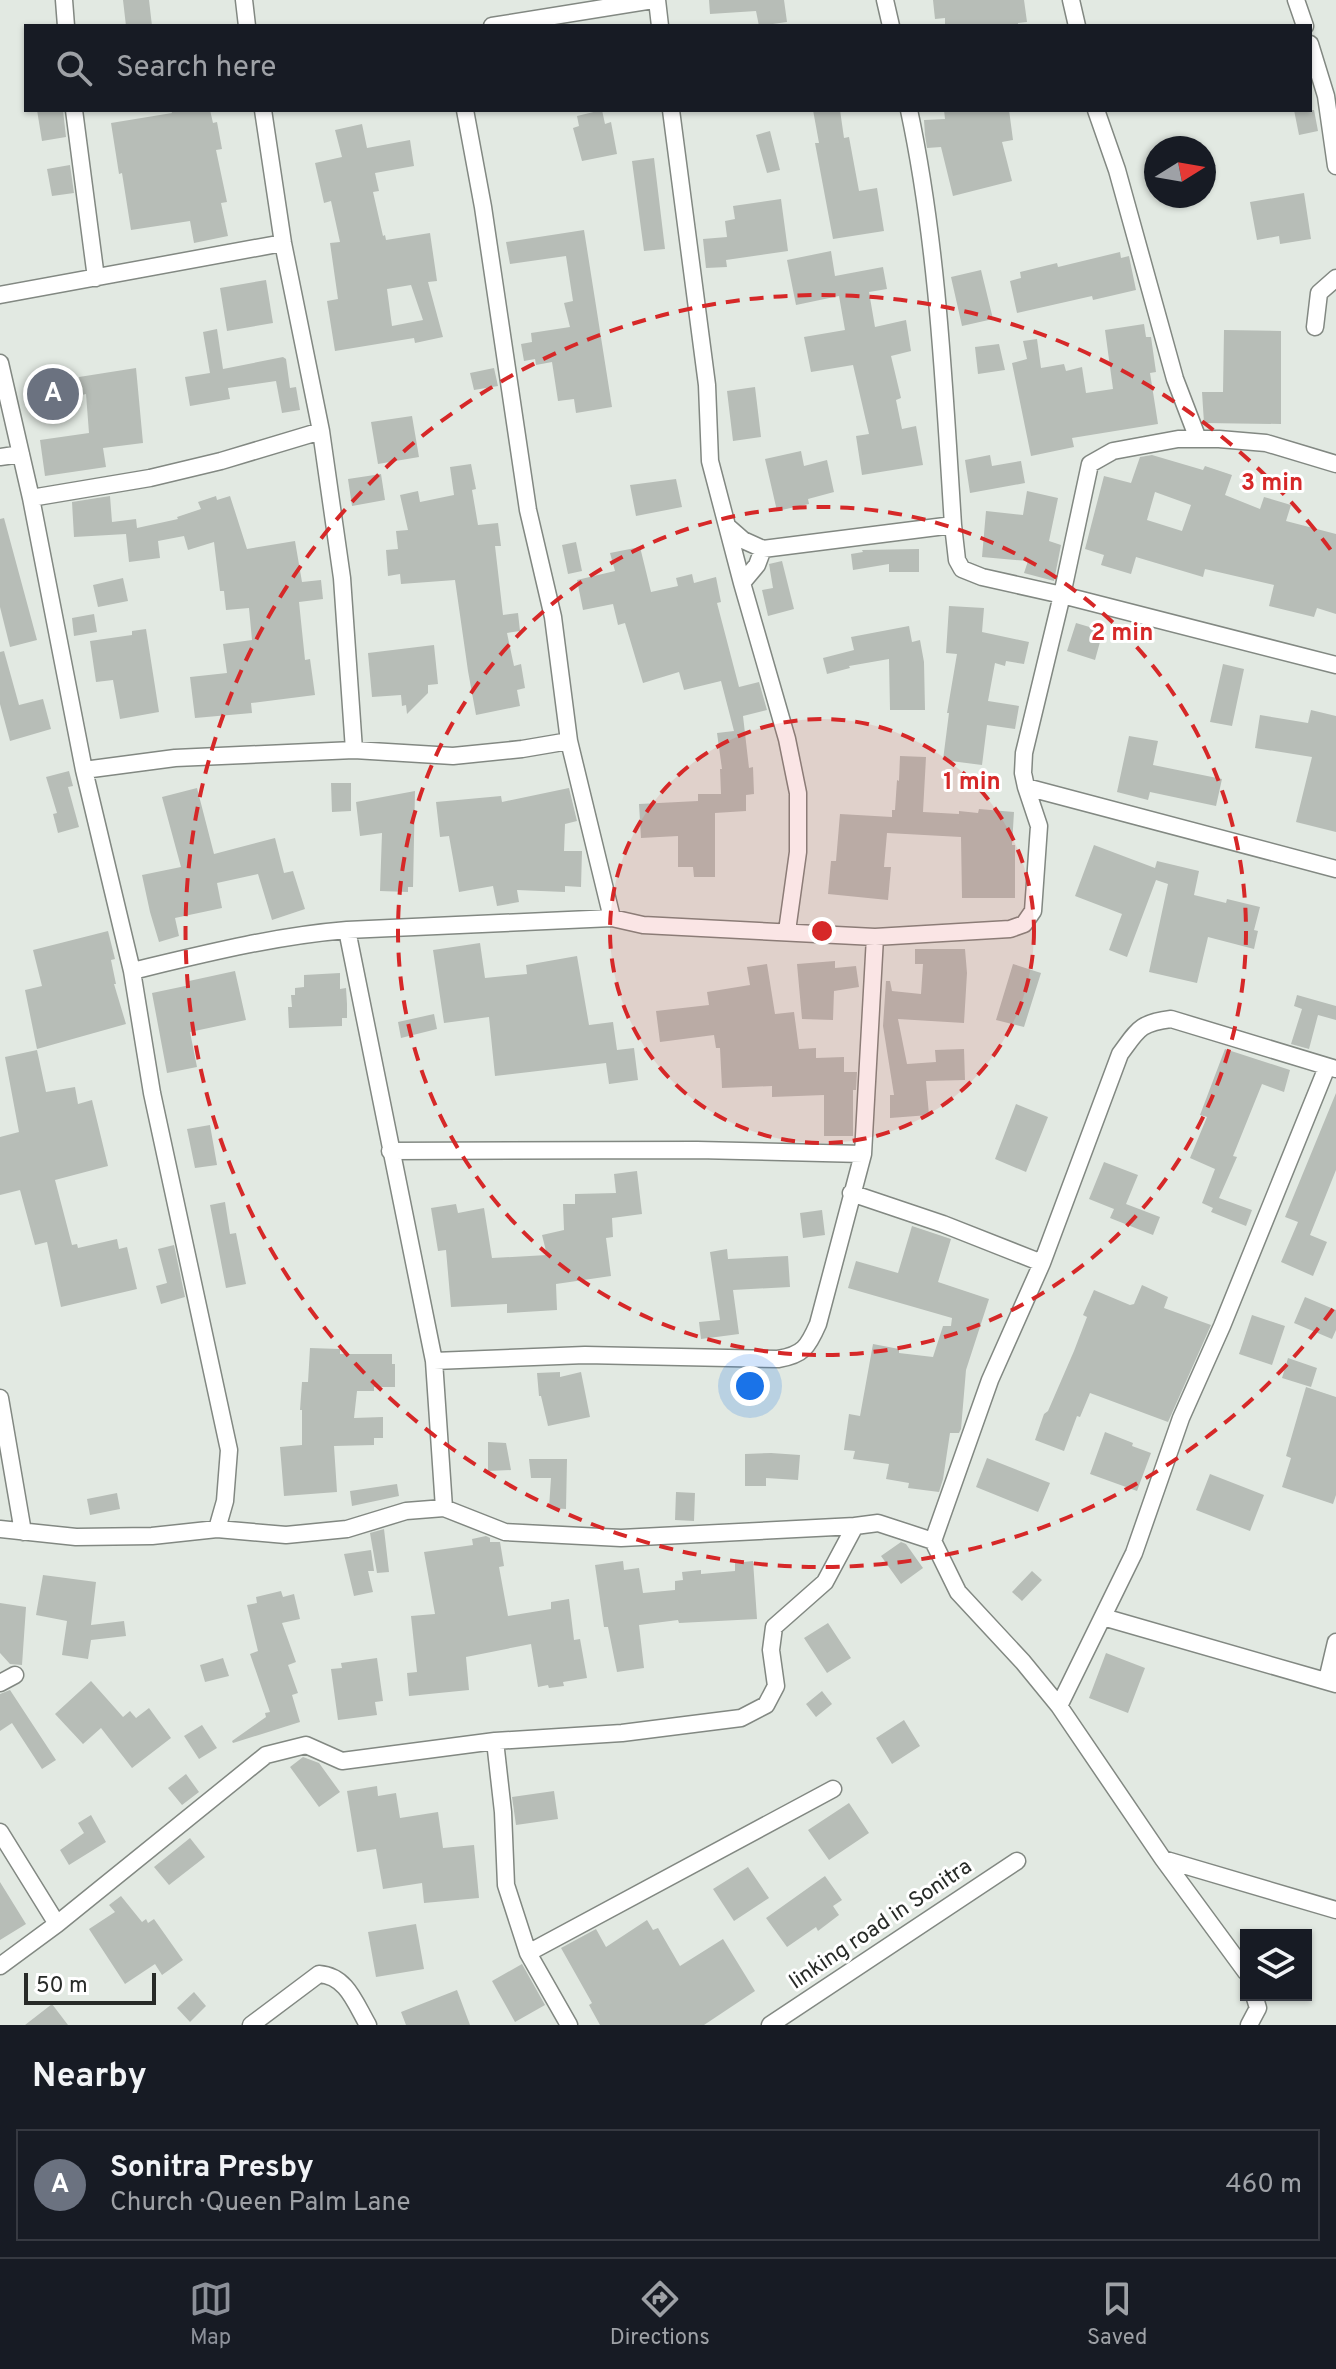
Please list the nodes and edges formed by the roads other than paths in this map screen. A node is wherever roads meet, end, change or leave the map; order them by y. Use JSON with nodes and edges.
{"nodes":[{"id":1,"x":64,"y":0,"type":"edge"},
{"id":2,"x":244,"y":0,"type":"edge"},
{"id":3,"x":655,"y":0,"type":"edge"},
{"id":4,"x":885,"y":0,"type":"edge"},
{"id":5,"x":1071,"y":0,"type":"edge"},
{"id":6,"x":1296,"y":0,"type":"edge"},
{"id":7,"x":66,"y":24,"type":"edge"},
{"id":8,"x":247,"y":24,"type":"edge"},
{"id":9,"x":505,"y":24,"type":"edge"},
{"id":10,"x":660,"y":24,"type":"edge"},
{"id":11,"x":891,"y":24,"type":"edge"},
{"id":12,"x":1077,"y":24,"type":"edge"},
{"id":13,"x":1304,"y":24,"type":"edge"},
{"id":14,"x":1312,"y":50,"type":"edge"},
{"id":15,"x":74,"y":112,"type":"edge"},
{"id":16,"x":263,"y":112,"type":"edge"},
{"id":17,"x":465,"y":112,"type":"edge"},
{"id":18,"x":671,"y":112,"type":"edge"},
{"id":19,"x":909,"y":112,"type":"edge"},
{"id":20,"x":1097,"y":112,"type":"edge"},
{"id":21,"x":1336,"y":166,"type":"edge"},
{"id":22,"x":283,"y":243,"type":"junction"},
{"id":23,"x":96,"y":278,"type":"junction"},
{"id":24,"x":1336,"y":278,"type":"edge"},
{"id":25,"x":0,"y":295,"type":"edge"},
{"id":26,"x":1315,"y":327,"type":"dead end"},
{"id":27,"x":0,"y":363,"type":"edge"},
{"id":28,"x":321,"y":431,"type":"junction"},
{"id":29,"x":1198,"y":439,"type":"junction"},
{"id":30,"x":21,"y":454,"type":"junction"},
{"id":31,"x":0,"y":457,"type":"edge"},
{"id":32,"x":1336,"y":464,"type":"edge"},
{"id":33,"x":31,"y":498,"type":"junction"},
{"id":34,"x":953,"y":525,"type":"junction"},
{"id":35,"x":727,"y":526,"type":"junction"},
{"id":36,"x":763,"y":549,"type":"junction"},
{"id":37,"x":742,"y":583,"type":"junction"},
{"id":38,"x":1062,"y":595,"type":"junction"},
{"id":39,"x":1336,"y":665,"type":"edge"},
{"id":40,"x":569,"y":741,"type":"junction"},
{"id":41,"x":354,"y":750,"type":"junction"},
{"id":42,"x":84,"y":770,"type":"junction"},
{"id":43,"x":1026,"y":787,"type":"junction"},
{"id":44,"x":1336,"y":869,"type":"edge"},
{"id":45,"x":612,"y":918,"type":"junction"},
{"id":46,"x":347,"y":930,"type":"junction"},
{"id":47,"x":787,"y":931,"type":"junction"},
{"id":48,"x":875,"y":937,"type":"junction"},
{"id":49,"x":132,"y":971,"type":"junction"},
{"id":50,"x":1331,"y":1068,"type":"edge"},
{"id":51,"x":390,"y":1151,"type":"junction"},
{"id":52,"x":863,"y":1154,"type":"junction"},
{"id":53,"x":851,"y":1193,"type":"junction"},
{"id":54,"x":1042,"y":1263,"type":"junction"},
{"id":55,"x":434,"y":1361,"type":"junction"},
{"id":56,"x":0,"y":1398,"type":"edge"},
{"id":57,"x":444,"y":1508,"type":"junction"},
{"id":58,"x":855,"y":1526,"type":"junction"},
{"id":59,"x":0,"y":1529,"type":"edge"},
{"id":60,"x":217,"y":1529,"type":"junction"},
{"id":61,"x":23,"y":1532,"type":"junction"},
{"id":62,"x":933,"y":1541,"type":"junction"},
{"id":63,"x":1103,"y":1617,"type":"junction"},
{"id":64,"x":1336,"y":1642,"type":"edge"},
{"id":65,"x":1331,"y":1682,"type":"edge"},
{"id":66,"x":1059,"y":1706,"type":"junction"},
{"id":67,"x":495,"y":1741,"type":"junction"},
{"id":68,"x":833,"y":1789,"type":"dead end"},
{"id":69,"x":0,"y":1832,"type":"edge"},
{"id":70,"x":1163,"y":1859,"type":"junction"},
{"id":71,"x":1017,"y":1861,"type":"dead end"},
{"id":72,"x":1336,"y":1910,"type":"edge"},
{"id":73,"x":57,"y":1924,"type":"junction"},
{"id":74,"x":528,"y":1953,"type":"junction"},
{"id":75,"x":1240,"y":1964,"type":"edge"},
{"id":76,"x":0,"y":1966,"type":"edge"},
{"id":77,"x":1256,"y":2001,"type":"edge"},
{"id":78,"x":251,"y":2025,"type":"edge"},
{"id":79,"x":368,"y":2025,"type":"edge"},
{"id":80,"x":569,"y":2025,"type":"edge"},
{"id":81,"x":770,"y":2025,"type":"edge"},
{"id":82,"x":1249,"y":2025,"type":"edge"}],
"edges":[{"from":1,"to":7,"type":"street"},
{"from":2,"to":8,"type":"street"},
{"from":3,"to":9,"type":"street"},
{"from":3,"to":10,"type":"street"},
{"from":4,"to":11,"type":"street"},
{"from":5,"to":12,"type":"street"},
{"from":6,"to":13,"type":"street"},
{"from":14,"to":21,"type":"street"},
{"from":15,"to":23,"type":"street"},
{"from":16,"to":22,"type":"street"},
{"from":17,"to":40,"type":"street"},
{"from":18,"to":35,"type":"street"},
{"from":19,"to":34,"type":"street"},
{"from":20,"to":29,"type":"street"},
{"from":22,"to":23,"type":"street"},
{"from":22,"to":28,"type":"street"},
{"from":23,"to":25,"type":"street"},
{"from":24,"to":26,"type":"street"},
{"from":27,"to":30,"type":"street"},
{"from":28,"to":33,"type":"street"},
{"from":28,"to":41,"type":"street"},
{"from":29,"to":32,"type":"street"},
{"from":29,"to":38,"type":"street"},
{"from":30,"to":31,"type":"street"},
{"from":30,"to":33,"type":"street"},
{"from":33,"to":42,"type":"street"},
{"from":34,"to":36,"type":"street"},
{"from":34,"to":38,"type":"street"},
{"from":35,"to":36,"type":"street"},
{"from":35,"to":37,"type":"street"},
{"from":36,"to":37,"type":"street"},
{"from":37,"to":47,"type":"street"},
{"from":38,"to":39,"type":"street"},
{"from":38,"to":43,"type":"street"},
{"from":40,"to":41,"type":"street"},
{"from":40,"to":45,"type":"street"},
{"from":41,"to":42,"type":"street"},
{"from":42,"to":49,"type":"street"},
{"from":43,"to":44,"type":"street"},
{"from":43,"to":48,"type":"street"},
{"from":45,"to":46,"type":"street"},
{"from":45,"to":47,"type":"street"},
{"from":46,"to":49,"type":"street"},
{"from":46,"to":51,"type":"street"},
{"from":47,"to":48,"type":"street"},
{"from":48,"to":52,"type":"street"},
{"from":49,"to":60,"type":"street"},
{"from":50,"to":54,"type":"street"},
{"from":50,"to":63,"type":"street"},
{"from":51,"to":52,"type":"street"},
{"from":51,"to":55,"type":"street"},
{"from":52,"to":53,"type":"street"},
{"from":53,"to":54,"type":"street"},
{"from":53,"to":55,"type":"street"},
{"from":54,"to":62,"type":"street"},
{"from":55,"to":57,"type":"street"},
{"from":56,"to":61,"type":"street"},
{"from":57,"to":58,"type":"street"},
{"from":57,"to":60,"type":"street"},
{"from":58,"to":62,"type":"street"},
{"from":58,"to":67,"type":"street"},
{"from":59,"to":61,"type":"street"},
{"from":60,"to":61,"type":"street"},
{"from":62,"to":66,"type":"street"},
{"from":63,"to":65,"type":"street"},
{"from":63,"to":66,"type":"street"},
{"from":64,"to":65,"type":"street"},
{"from":66,"to":70,"type":"street"},
{"from":67,"to":73,"type":"street"},
{"from":67,"to":74,"type":"street"},
{"from":68,"to":74,"type":"street"},
{"from":69,"to":73,"type":"street"},
{"from":70,"to":72,"type":"street"},
{"from":70,"to":75,"type":"street"},
{"from":71,"to":81,"type":"street","name":"linking road in Sonitra"},
{"from":73,"to":76,"type":"street"},
{"from":74,"to":80,"type":"street"},
{"from":77,"to":82,"type":"street"},
{"from":78,"to":79,"type":"street"}]}
